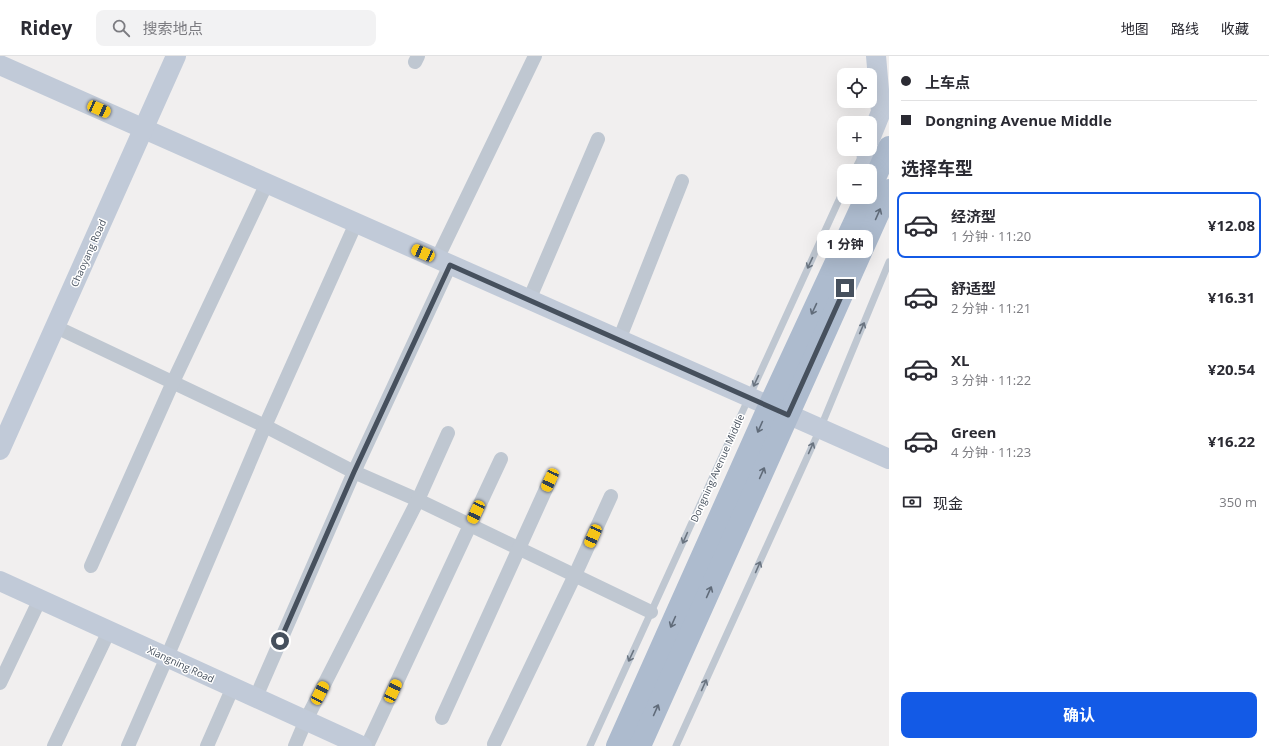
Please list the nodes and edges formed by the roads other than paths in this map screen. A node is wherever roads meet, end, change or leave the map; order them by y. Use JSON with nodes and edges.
{"nodes":[{"id":1,"x":176,"y":56,"type":"edge"},
{"id":2,"x":535,"y":56,"type":"edge"},
{"id":3,"x":876,"y":56,"type":"edge"},
{"id":4,"x":0,"y":65,"type":"edge"},
{"id":5,"x":877,"y":122,"type":"edge"},
{"id":6,"x":144,"y":129,"type":"junction"},
{"id":7,"x":598,"y":139,"type":"dead end"},
{"id":8,"x":889,"y":146,"type":"edge"},
{"id":9,"x":877,"y":173,"type":"edge"},
{"id":10,"x":682,"y":181,"type":"dead end"},
{"id":11,"x":267,"y":183,"type":"junction"},
{"id":12,"x":889,"y":190,"type":"edge"},
{"id":13,"x":837,"y":204,"type":"edge"},
{"id":14,"x":863,"y":204,"type":"edge"},
{"id":15,"x":356,"y":223,"type":"junction"},
{"id":16,"x":443,"y":262,"type":"junction"},
{"id":17,"x":889,"y":262,"type":"edge"},
{"id":18,"x":529,"y":300,"type":"junction"},
{"id":19,"x":56,"y":327,"type":"junction"},
{"id":20,"x":619,"y":340,"type":"junction"},
{"id":21,"x":173,"y":382,"type":"junction"},
{"id":22,"x":749,"y":397,"type":"junction"},
{"id":23,"x":779,"y":410,"type":"junction"},
{"id":24,"x":265,"y":426,"type":"junction"},
{"id":25,"x":820,"y":429,"type":"junction"},
{"id":26,"x":448,"y":433,"type":"dead end"},
{"id":27,"x":0,"y":450,"type":"edge"},
{"id":28,"x":501,"y":459,"type":"dead end"},
{"id":29,"x":889,"y":459,"type":"edge"},
{"id":30,"x":354,"y":472,"type":"junction"},
{"id":31,"x":550,"y":480,"type":"dead end"},
{"id":32,"x":611,"y":496,"type":"dead end"},
{"id":33,"x":418,"y":500,"type":"junction"},
{"id":34,"x":470,"y":525,"type":"junction"},
{"id":35,"x":519,"y":548,"type":"junction"},
{"id":36,"x":91,"y":566,"type":"dead end"},
{"id":37,"x":575,"y":575,"type":"junction"},
{"id":38,"x":0,"y":581,"type":"edge"},
{"id":39,"x":40,"y":599,"type":"junction"},
{"id":40,"x":651,"y":612,"type":"junction"},
{"id":41,"x":109,"y":630,"type":"junction"},
{"id":42,"x":167,"y":657,"type":"junction"},
{"id":43,"x":0,"y":683,"type":"edge"},
{"id":44,"x":233,"y":688,"type":"junction"},
{"id":45,"x":256,"y":697,"type":"junction"},
{"id":46,"x":442,"y":718,"type":"dead end"},
{"id":47,"x":306,"y":720,"type":"junction"},
{"id":48,"x":494,"y":744,"type":"dead end"},
{"id":49,"x":54,"y":746,"type":"edge"},
{"id":50,"x":128,"y":746,"type":"edge"},
{"id":51,"x":207,"y":746,"type":"edge"},
{"id":52,"x":295,"y":746,"type":"edge"},
{"id":53,"x":362,"y":746,"type":"edge"},
{"id":54,"x":367,"y":746,"type":"edge"},
{"id":55,"x":590,"y":746,"type":"edge"},
{"id":56,"x":617,"y":746,"type":"edge"},
{"id":57,"x":640,"y":746,"type":"edge"},
{"id":58,"x":676,"y":746,"type":"edge"}],
"edges":[{"from":1,"to":6,"type":"street","name":"Chaoyang Road"},
{"from":2,"to":16,"type":"street"},
{"from":3,"to":5,"type":"street"},
{"from":4,"to":6,"type":"street"},
{"from":6,"to":11,"type":"street"},
{"from":6,"to":19,"type":"street","name":"Chaoyang Road"},
{"from":7,"to":18,"type":"street"},
{"from":8,"to":9,"type":"main road"},
{"from":10,"to":20,"type":"street"},
{"from":11,"to":15,"type":"street"},
{"from":11,"to":21,"type":"street"},
{"from":23,"to":12,"type":"main road","one_way":true},
{"from":13,"to":22,"type":"lane","name":"Dongning Avenue Middle","one_way":true},
{"from":14,"to":23,"type":"main road","one_way":true},
{"from":15,"to":16,"type":"street"},
{"from":15,"to":24,"type":"street"},
{"from":16,"to":18,"type":"street"},
{"from":16,"to":30,"type":"street"},
{"from":25,"to":17,"type":"lane","one_way":true},
{"from":18,"to":20,"type":"street"},
{"from":19,"to":21,"type":"street"},
{"from":19,"to":27,"type":"street","name":"Chaoyang Road"},
{"from":20,"to":22,"type":"street"},
{"from":21,"to":24,"type":"street"},
{"from":21,"to":36,"type":"street"},
{"from":22,"to":23,"type":"street"},
{"from":22,"to":40,"type":"lane","name":"Dongning Avenue Middle","one_way":true},
{"from":23,"to":25,"type":"street"},
{"from":23,"to":56,"type":"main road","one_way":true},
{"from":57,"to":23,"type":"main road","one_way":true},
{"from":24,"to":30,"type":"street"},
{"from":24,"to":42,"type":"street"},
{"from":25,"to":29,"type":"street"},
{"from":58,"to":25,"type":"lane","one_way":true},
{"from":26,"to":33,"type":"street"},
{"from":28,"to":34,"type":"street"},
{"from":30,"to":33,"type":"street"},
{"from":30,"to":45,"type":"street"},
{"from":31,"to":35,"type":"street"},
{"from":32,"to":37,"type":"street"},
{"from":33,"to":34,"type":"street"},
{"from":33,"to":47,"type":"street"},
{"from":34,"to":35,"type":"street"},
{"from":34,"to":54,"type":"street"},
{"from":35,"to":37,"type":"street"},
{"from":35,"to":46,"type":"street"},
{"from":37,"to":40,"type":"street"},
{"from":37,"to":48,"type":"street"},
{"from":38,"to":39,"type":"street","name":"Xiangning Road"},
{"from":39,"to":41,"type":"street","name":"Xiangning Road"},
{"from":39,"to":43,"type":"street"},
{"from":40,"to":55,"type":"lane","name":"Dongning Avenue Middle","one_way":true},
{"from":41,"to":42,"type":"street","name":"Xiangning Road"},
{"from":41,"to":49,"type":"street"},
{"from":42,"to":44,"type":"street","name":"Xiangning Road"},
{"from":42,"to":50,"type":"street"},
{"from":44,"to":45,"type":"street","name":"Xiangning Road"},
{"from":44,"to":51,"type":"street"},
{"from":45,"to":47,"type":"street","name":"Xiangning Road"},
{"from":47,"to":52,"type":"street"},
{"from":47,"to":53,"type":"street","name":"Xiangning Road"}]}
